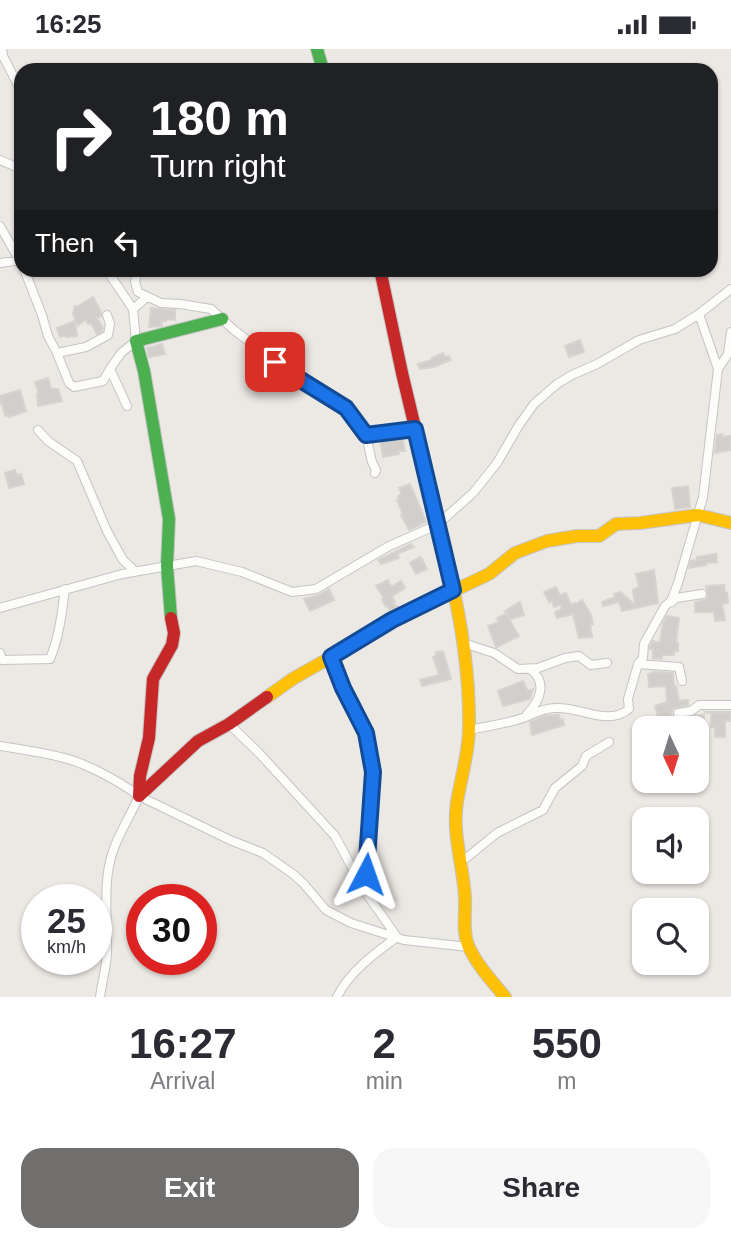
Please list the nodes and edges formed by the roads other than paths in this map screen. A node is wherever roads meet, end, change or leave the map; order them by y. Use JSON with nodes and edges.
{"nodes":[{"id":1,"x":2,"y":49,"type":"edge"},
{"id":2,"x":14,"y":77,"type":"edge"},
{"id":3,"x":0,"y":226,"type":"edge"},
{"id":4,"x":14,"y":249,"type":"edge"},
{"id":5,"x":27,"y":277,"type":"edge"},
{"id":6,"x":111,"y":277,"type":"edge"},
{"id":7,"x":137,"y":277,"type":"edge"},
{"id":8,"x":382,"y":277,"type":"edge"},
{"id":9,"x":731,"y":289,"type":"edge"},
{"id":10,"x":147,"y":297,"type":"junction"},
{"id":11,"x":133,"y":309,"type":"junction"},
{"id":12,"x":699,"y":314,"type":"junction"},
{"id":13,"x":107,"y":315,"type":"dead end"},
{"id":14,"x":222,"y":319,"type":"junction"},
{"id":15,"x":731,"y":332,"type":"edge"},
{"id":16,"x":136,"y":341,"type":"junction"},
{"id":17,"x":57,"y":353,"type":"junction"},
{"id":18,"x":110,"y":369,"type":"junction"},
{"id":19,"x":718,"y":369,"type":"junction"},
{"id":20,"x":127,"y":405,"type":"dead end"},
{"id":21,"x":38,"y":429,"type":"dead end"},
{"id":22,"x":415,"y":429,"type":"junction"},
{"id":23,"x":366,"y":435,"type":"junction"},
{"id":24,"x":375,"y":473,"type":"dead end"},
{"id":25,"x":698,"y":515,"type":"junction"},
{"id":26,"x":731,"y":523,"type":"edge"},
{"id":27,"x":437,"y":525,"type":"junction"},
{"id":28,"x":167,"y":566,"type":"junction"},
{"id":29,"x":135,"y":571,"type":"junction"},
{"id":30,"x":65,"y":589,"type":"junction"},
{"id":31,"x":453,"y":590,"type":"junction"},
{"id":32,"x":702,"y":594,"type":"dead end"},
{"id":33,"x":665,"y":606,"type":"junction"},
{"id":34,"x":0,"y":607,"type":"edge"},
{"id":35,"x":463,"y":643,"type":"junction"},
{"id":36,"x":0,"y":653,"type":"edge"},
{"id":37,"x":331,"y":657,"type":"junction"},
{"id":38,"x":607,"y":663,"type":"dead end"},
{"id":39,"x":638,"y":664,"type":"junction"},
{"id":40,"x":529,"y":668,"type":"junction"},
{"id":41,"x":682,"y":681,"type":"dead end"},
{"id":42,"x":539,"y":698,"type":"junction"},
{"id":43,"x":731,"y":705,"type":"edge"},
{"id":44,"x":554,"y":708,"type":"junction"},
{"id":45,"x":678,"y":713,"type":"dead end"},
{"id":46,"x":522,"y":718,"type":"junction"},
{"id":47,"x":229,"y":724,"type":"junction"},
{"id":48,"x":469,"y":730,"type":"junction"},
{"id":49,"x":609,"y":742,"type":"dead end"},
{"id":50,"x":0,"y":746,"type":"edge"},
{"id":51,"x":139,"y":796,"type":"junction"},
{"id":52,"x":459,"y":864,"type":"junction"},
{"id":53,"x":363,"y":890,"type":"junction"},
{"id":54,"x":397,"y":937,"type":"junction"},
{"id":55,"x":470,"y":947,"type":"junction"},
{"id":56,"x":100,"y":997,"type":"edge"},
{"id":57,"x":337,"y":997,"type":"edge"},
{"id":58,"x":505,"y":997,"type":"edge"}],
"edges":[{"from":1,"to":2,"type":"street"},
{"from":3,"to":4,"type":"street"},
{"from":5,"to":17,"type":"street"},
{"from":6,"to":11,"type":"street"},
{"from":7,"to":10,"type":"street"},
{"from":8,"to":22,"type":"street"},
{"from":9,"to":12,"type":"street"},
{"from":10,"to":11,"type":"street"},
{"from":10,"to":14,"type":"street"},
{"from":11,"to":16,"type":"street"},
{"from":12,"to":19,"type":"street"},
{"from":12,"to":27,"type":"street"},
{"from":13,"to":17,"type":"street"},
{"from":14,"to":16,"type":"street"},
{"from":14,"to":23,"type":"street"},
{"from":15,"to":19,"type":"street"},
{"from":16,"to":18,"type":"street"},
{"from":16,"to":28,"type":"street"},
{"from":17,"to":18,"type":"street"},
{"from":18,"to":20,"type":"street"},
{"from":19,"to":25,"type":"street"},
{"from":21,"to":29,"type":"street"},
{"from":22,"to":23,"type":"street"},
{"from":22,"to":27,"type":"street"},
{"from":23,"to":24,"type":"street"},
{"from":25,"to":26,"type":"street"},
{"from":25,"to":31,"type":"street"},
{"from":25,"to":33,"type":"street"},
{"from":27,"to":28,"type":"street"},
{"from":27,"to":31,"type":"street"},
{"from":28,"to":29,"type":"street"},
{"from":28,"to":51,"type":"street"},
{"from":29,"to":30,"type":"street"},
{"from":30,"to":34,"type":"street"},
{"from":30,"to":36,"type":"street"},
{"from":31,"to":35,"type":"street"},
{"from":31,"to":37,"type":"street"},
{"from":32,"to":33,"type":"street"},
{"from":33,"to":39,"type":"street"},
{"from":35,"to":40,"type":"street"},
{"from":35,"to":48,"type":"street"},
{"from":37,"to":47,"type":"street"},
{"from":37,"to":53,"type":"street"},
{"from":38,"to":40,"type":"street"},
{"from":39,"to":41,"type":"street"},
{"from":39,"to":44,"type":"street"},
{"from":40,"to":42,"type":"street"},
{"from":42,"to":44,"type":"street"},
{"from":42,"to":46,"type":"street"},
{"from":43,"to":45,"type":"street"},
{"from":44,"to":46,"type":"street"},
{"from":46,"to":48,"type":"street"},
{"from":47,"to":51,"type":"street"},
{"from":47,"to":53,"type":"street"},
{"from":48,"to":52,"type":"street"},
{"from":49,"to":52,"type":"street"},
{"from":50,"to":51,"type":"street"},
{"from":51,"to":54,"type":"street"},
{"from":51,"to":56,"type":"street"},
{"from":52,"to":55,"type":"street"},
{"from":53,"to":54,"type":"street"},
{"from":54,"to":55,"type":"street"},
{"from":54,"to":57,"type":"street"},
{"from":55,"to":58,"type":"street"}]}
